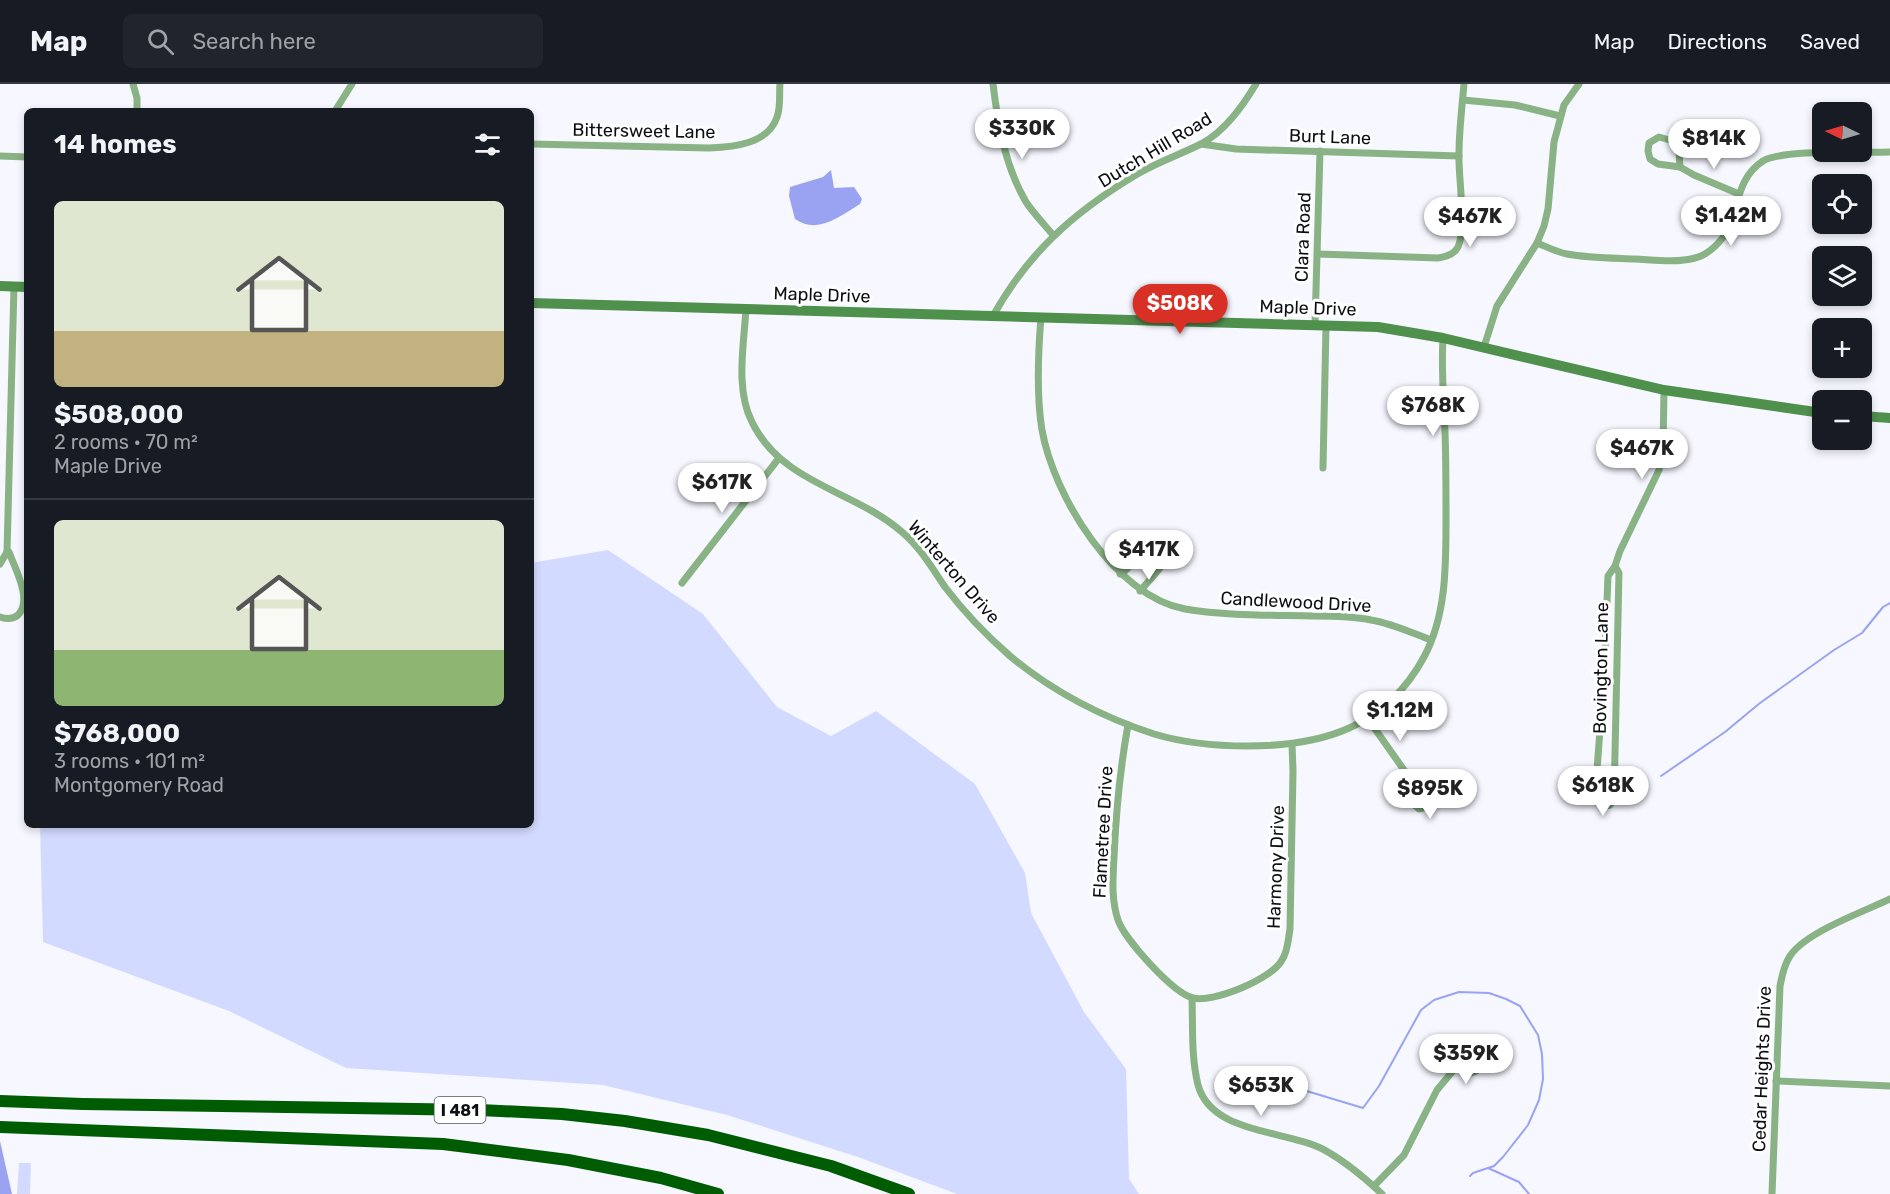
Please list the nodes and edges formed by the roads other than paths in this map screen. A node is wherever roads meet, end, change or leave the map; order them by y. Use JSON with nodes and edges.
{"nodes":[{"id":1,"x":132,"y":84,"type":"edge"},
{"id":2,"x":352,"y":84,"type":"edge"},
{"id":3,"x":780,"y":84,"type":"edge"},
{"id":4,"x":993,"y":84,"type":"edge"},
{"id":5,"x":1256,"y":84,"type":"edge"},
{"id":6,"x":1464,"y":84,"type":"edge"},
{"id":7,"x":1579,"y":84,"type":"edge"},
{"id":8,"x":1463,"y":100,"type":"junction"},
{"id":9,"x":137,"y":108,"type":"edge"},
{"id":10,"x":337,"y":108,"type":"edge"},
{"id":11,"x":1560,"y":116,"type":"junction"},
{"id":12,"x":534,"y":144,"type":"edge"},
{"id":13,"x":1201,"y":144,"type":"junction"},
{"id":14,"x":1320,"y":151,"type":"junction"},
{"id":15,"x":1890,"y":152,"type":"edge"},
{"id":16,"x":0,"y":156,"type":"edge"},
{"id":17,"x":1459,"y":156,"type":"junction"},
{"id":18,"x":24,"y":157,"type":"edge"},
{"id":19,"x":1680,"y":166,"type":"junction"},
{"id":20,"x":1738,"y":194,"type":"junction"},
{"id":21,"x":1053,"y":235,"type":"junction"},
{"id":22,"x":1537,"y":243,"type":"junction"},
{"id":23,"x":1318,"y":254,"type":"junction"},
{"id":24,"x":0,"y":286,"type":"edge"},
{"id":25,"x":14,"y":286,"type":"junction"},
{"id":26,"x":24,"y":286,"type":"edge"},
{"id":27,"x":534,"y":303,"type":"edge"},
{"id":28,"x":746,"y":309,"type":"junction"},
{"id":29,"x":993,"y":316,"type":"junction"},
{"id":30,"x":1041,"y":317,"type":"junction"},
{"id":31,"x":1321,"y":325,"type":"junction"},
{"id":32,"x":1443,"y":338,"type":"junction"},
{"id":33,"x":1484,"y":346,"type":"junction"},
{"id":34,"x":1664,"y":390,"type":"junction"},
{"id":35,"x":1812,"y":412,"type":"edge"},
{"id":36,"x":1872,"y":417,"type":"edge"},
{"id":37,"x":1890,"y":418,"type":"edge"},
{"id":38,"x":779,"y":459,"type":"junction"},
{"id":39,"x":1323,"y":468,"type":"dead end"},
{"id":40,"x":6,"y":552,"type":"junction"},
{"id":41,"x":0,"y":564,"type":"edge"},
{"id":42,"x":1616,"y":566,"type":"junction"},
{"id":43,"x":1120,"y":574,"type":"junction"},
{"id":44,"x":682,"y":583,"type":"dead end"},
{"id":45,"x":1140,"y":591,"type":"junction"},
{"id":46,"x":0,"y":617,"type":"edge"},
{"id":47,"x":1431,"y":640,"type":"junction"},
{"id":48,"x":1605,"y":643,"type":"junction"},
{"id":49,"x":1617,"y":644,"type":"junction"},
{"id":50,"x":1368,"y":719,"type":"junction"},
{"id":51,"x":1128,"y":725,"type":"junction"},
{"id":52,"x":1292,"y":744,"type":"junction"},
{"id":53,"x":1411,"y":780,"type":"junction"},
{"id":54,"x":1890,"y":899,"type":"edge"},
{"id":55,"x":1192,"y":998,"type":"junction"},
{"id":56,"x":1457,"y":1066,"type":"junction"},
{"id":57,"x":1776,"y":1081,"type":"junction"},
{"id":58,"x":1890,"y":1086,"type":"edge"},
{"id":59,"x":0,"y":1101,"type":"edge"},
{"id":60,"x":0,"y":1127,"type":"edge"},
{"id":61,"x":1374,"y":1186,"type":"junction"},
{"id":62,"x":718,"y":1194,"type":"edge"},
{"id":63,"x":909,"y":1194,"type":"edge"},
{"id":64,"x":1382,"y":1194,"type":"edge"},
{"id":65,"x":1772,"y":1194,"type":"edge"}],
"edges":[{"from":1,"to":9,"type":"street"},
{"from":2,"to":10,"type":"street"},
{"from":3,"to":12,"type":"street","name":"Bittersweet Lane"},
{"from":4,"to":21,"type":"street"},
{"from":5,"to":13,"type":"street","name":"Dutch Hill Road"},
{"from":6,"to":8,"type":"street"},
{"from":7,"to":11,"type":"street"},
{"from":8,"to":11,"type":"street"},
{"from":8,"to":17,"type":"street"},
{"from":11,"to":22,"type":"street"},
{"from":13,"to":14,"type":"street","name":"Burt Lane"},
{"from":13,"to":21,"type":"street","name":"Dutch Hill Road"},
{"from":14,"to":17,"type":"street","name":"Burt Lane"},
{"from":14,"to":23,"type":"street","name":"Clara Road"},
{"from":15,"to":20,"type":"street"},
{"from":16,"to":18,"type":"street"},
{"from":17,"to":23,"type":"street"},
{"from":19,"to":19,"type":"street"},
{"from":19,"to":20,"type":"street"},
{"from":20,"to":22,"type":"street"},
{"from":21,"to":29,"type":"street","name":"Dutch Hill Road"},
{"from":22,"to":33,"type":"street"},
{"from":23,"to":31,"type":"street","name":"Clara Road"},
{"from":24,"to":25,"type":"street"},
{"from":25,"to":26,"type":"street"},
{"from":25,"to":40,"type":"street"},
{"from":27,"to":28,"type":"street","name":"Maple Drive"},
{"from":28,"to":29,"type":"street","name":"Maple Drive"},
{"from":28,"to":38,"type":"street","name":"Winterton Drive"},
{"from":29,"to":30,"type":"street","name":"Maple Drive"},
{"from":30,"to":31,"type":"street","name":"Maple Drive"},
{"from":30,"to":43,"type":"street","name":"Candlewood Drive"},
{"from":31,"to":32,"type":"street","name":"Maple Drive"},
{"from":31,"to":39,"type":"street","name":"Clara Road"},
{"from":32,"to":33,"type":"street","name":"Maple Drive"},
{"from":32,"to":47,"type":"street","name":"Winterton Drive"},
{"from":33,"to":34,"type":"street","name":"Maple Drive"},
{"from":34,"to":35,"type":"street","name":"Maple Drive"},
{"from":34,"to":42,"type":"street","name":"Bovington Lane"},
{"from":36,"to":37,"type":"street"},
{"from":38,"to":44,"type":"street"},
{"from":38,"to":51,"type":"street","name":"Winterton Drive"},
{"from":40,"to":41,"type":"street"},
{"from":40,"to":46,"type":"street"},
{"from":42,"to":48,"type":"street","name":"Bovington Lane"},
{"from":42,"to":49,"type":"street","name":"Bovington Lane"},
{"from":43,"to":45,"type":"street","name":"Candlewood Drive"},
{"from":43,"to":45,"type":"street"},
{"from":45,"to":47,"type":"street","name":"Candlewood Drive"},
{"from":47,"to":50,"type":"street","name":"Winterton Drive"},
{"from":48,"to":49,"type":"street"},
{"from":48,"to":49,"type":"street","name":"Bovington Lane"},
{"from":50,"to":52,"type":"street","name":"Winterton Drive"},
{"from":50,"to":53,"type":"street"},
{"from":51,"to":52,"type":"street","name":"Winterton Drive"},
{"from":51,"to":55,"type":"street","name":"Flametree Drive"},
{"from":52,"to":55,"type":"street","name":"Harmony Drive"},
{"from":53,"to":53,"type":"street"},
{"from":54,"to":57,"type":"street","name":"Cedar Heights Drive"},
{"from":55,"to":61,"type":"street"},
{"from":56,"to":56,"type":"street"},
{"from":56,"to":61,"type":"street"},
{"from":57,"to":58,"type":"street"},
{"from":57,"to":65,"type":"street","name":"Cedar Heights Drive"},
{"from":59,"to":63,"type":"highway","number":"I 481"},
{"from":60,"to":62,"type":"highway","number":"I 481"},
{"from":61,"to":64,"type":"street"}]}
